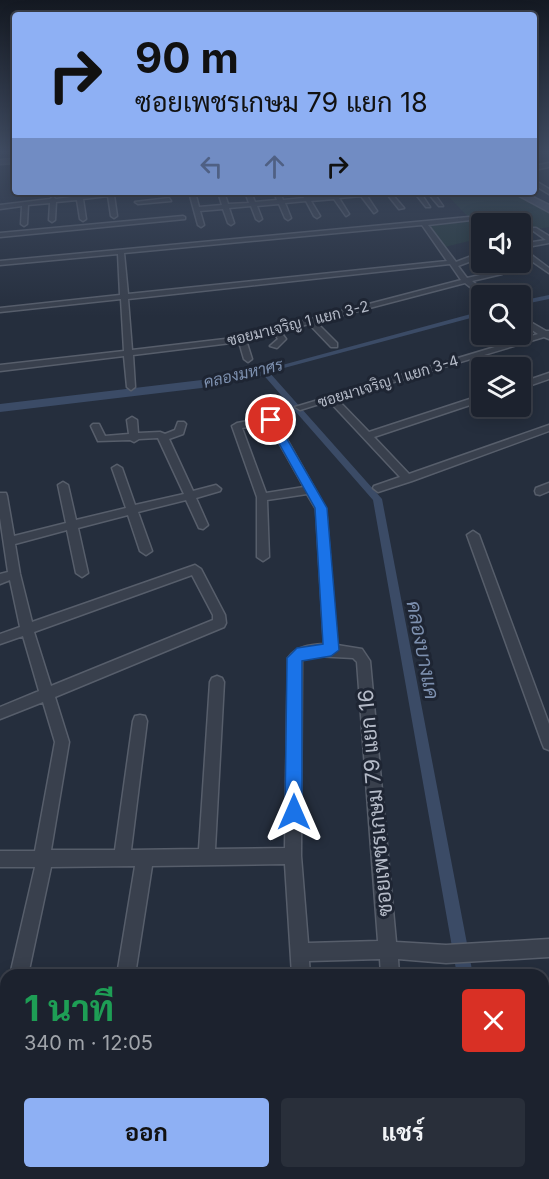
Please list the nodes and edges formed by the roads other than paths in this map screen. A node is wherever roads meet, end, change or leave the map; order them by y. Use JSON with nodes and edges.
{"nodes":[{"id":1,"x":25,"y":207,"type":"edge"},
{"id":2,"x":53,"y":207,"type":"edge"},
{"id":3,"x":81,"y":207,"type":"edge"},
{"id":4,"x":113,"y":207,"type":"edge"},
{"id":5,"x":171,"y":207,"type":"edge"},
{"id":6,"x":226,"y":207,"type":"joint"},
{"id":7,"x":254,"y":207,"type":"edge"},
{"id":8,"x":284,"y":207,"type":"edge"},
{"id":9,"x":312,"y":207,"type":"edge"},
{"id":10,"x":342,"y":207,"type":"edge"},
{"id":11,"x":371,"y":207,"type":"edge"},
{"id":12,"x":197,"y":209,"type":"joint"},
{"id":13,"x":172,"y":211,"type":"dead end"},
{"id":14,"x":374,"y":211,"type":"dead end"},
{"id":15,"x":346,"y":213,"type":"dead end"},
{"id":16,"x":114,"y":216,"type":"dead end"},
{"id":17,"x":317,"y":216,"type":"dead end"},
{"id":18,"x":183,"y":218,"type":"dead end"},
{"id":19,"x":288,"y":218,"type":"dead end"},
{"id":20,"x":83,"y":219,"type":"dead end"},
{"id":21,"x":259,"y":219,"type":"dead end"},
{"id":22,"x":469,"y":219,"type":"dead end"},
{"id":23,"x":52,"y":220,"type":"dead end"},
{"id":24,"x":231,"y":223,"type":"dead end"},
{"id":25,"x":423,"y":223,"type":"junction"},
{"id":26,"x":24,"y":224,"type":"dead end"},
{"id":27,"x":201,"y":225,"type":"dead end"},
{"id":28,"x":534,"y":229,"type":"dead end"},
{"id":29,"x":0,"y":235,"type":"edge"},
{"id":30,"x":549,"y":240,"type":"edge"},
{"id":31,"x":531,"y":245,"type":"edge"},
{"id":32,"x":121,"y":252,"type":"junction"},
{"id":33,"x":531,"y":257,"type":"edge"},
{"id":34,"x":471,"y":258,"type":"edge"},
{"id":35,"x":0,"y":263,"type":"edge"},
{"id":36,"x":454,"y":264,"type":"junction"},
{"id":37,"x":549,"y":272,"type":"edge"},
{"id":38,"x":495,"y":273,"type":"edge"},
{"id":39,"x":465,"y":280,"type":"junction"},
{"id":40,"x":472,"y":285,"type":"edge"},
{"id":41,"x":124,"y":297,"type":"junction"},
{"id":42,"x":0,"y":310,"type":"edge"},
{"id":43,"x":311,"y":321,"type":"junction"},
{"id":44,"x":531,"y":325,"type":"edge"},
{"id":45,"x":276,"y":331,"type":"junction"},
{"id":46,"x":548,"y":335,"type":"edge"},
{"id":47,"x":242,"y":339,"type":"junction"},
{"id":48,"x":334,"y":345,"type":"dead end"},
{"id":49,"x":274,"y":346,"type":"dead end"},
{"id":50,"x":128,"y":353,"type":"junction"},
{"id":51,"x":248,"y":359,"type":"dead end"},
{"id":52,"x":0,"y":368,"type":"edge"},
{"id":53,"x":549,"y":376,"type":"edge"},
{"id":54,"x":531,"y":382,"type":"edge"},
{"id":55,"x":131,"y":387,"type":"dead end"},
{"id":56,"x":331,"y":398,"type":"junction"},
{"id":57,"x":471,"y":402,"type":"edge"},
{"id":58,"x":300,"y":406,"type":"dead end"},
{"id":59,"x":132,"y":420,"type":"dead end"},
{"id":60,"x":181,"y":424,"type":"dead end"},
{"id":61,"x":96,"y":426,"type":"dead end"},
{"id":62,"x":549,"y":428,"type":"edge"},
{"id":63,"x":367,"y":436,"type":"junction"},
{"id":64,"x":134,"y":438,"type":"junction"},
{"id":65,"x":164,"y":438,"type":"junction"},
{"id":66,"x":117,"y":468,"type":"dead end"},
{"id":67,"x":408,"y":479,"type":"junction"},
{"id":68,"x":63,"y":484,"type":"dead end"},
{"id":69,"x":378,"y":488,"type":"dead end"},
{"id":70,"x":216,"y":489,"type":"dead end"},
{"id":71,"x":310,"y":490,"type":"junction"},
{"id":72,"x":2,"y":495,"type":"dead end"},
{"id":73,"x":190,"y":495,"type":"junction"},
{"id":74,"x":262,"y":497,"type":"junction"},
{"id":75,"x":132,"y":509,"type":"junction"},
{"id":76,"x":73,"y":524,"type":"junction"},
{"id":77,"x":202,"y":525,"type":"dead end"},
{"id":78,"x":473,"y":535,"type":"dead end"},
{"id":79,"x":9,"y":541,"type":"junction"},
{"id":80,"x":146,"y":550,"type":"dead end"},
{"id":81,"x":263,"y":557,"type":"dead end"},
{"id":82,"x":82,"y":573,"type":"dead end"},
{"id":83,"x":14,"y":574,"type":"junction"},
{"id":84,"x":0,"y":579,"type":"edge"},
{"id":85,"x":27,"y":629,"type":"junction"},
{"id":86,"x":0,"y":639,"type":"edge"},
{"id":87,"x":331,"y":650,"type":"junction"},
{"id":88,"x":218,"y":681,"type":"dead end"},
{"id":89,"x":47,"y":693,"type":"junction"},
{"id":90,"x":0,"y":713,"type":"edge"},
{"id":91,"x":140,"y":721,"type":"dead end"},
{"id":92,"x":549,"y":743,"type":"edge"},
{"id":93,"x":293,"y":856,"type":"junction"},
{"id":94,"x":145,"y":857,"type":"junction"},
{"id":95,"x":207,"y":857,"type":"junction"},
{"id":96,"x":0,"y":858,"type":"edge"},
{"id":97,"x":122,"y":858,"type":"junction"},
{"id":98,"x":44,"y":859,"type":"junction"},
{"id":99,"x":549,"y":948,"type":"edge"},
{"id":100,"x":388,"y":950,"type":"junction"},
{"id":101,"x":300,"y":952,"type":"junction"},
{"id":102,"x":20,"y":969,"type":"edge"},
{"id":103,"x":127,"y":969,"type":"edge"},
{"id":104,"x":301,"y":969,"type":"edge"},
{"id":105,"x":390,"y":969,"type":"edge"}],
"edges":[{"from":1,"to":26,"type":"street"},
{"from":2,"to":23,"type":"street"},
{"from":3,"to":20,"type":"street"},
{"from":4,"to":16,"type":"street"},
{"from":5,"to":13,"type":"street"},
{"from":6,"to":12,"type":"street"},
{"from":6,"to":24,"type":"street"},
{"from":7,"to":21,"type":"street"},
{"from":8,"to":19,"type":"street"},
{"from":9,"to":17,"type":"street"},
{"from":10,"to":15,"type":"street"},
{"from":11,"to":14,"type":"street"},
{"from":12,"to":27,"type":"street"},
{"from":18,"to":29,"type":"street"},
{"from":22,"to":25,"type":"street"},
{"from":25,"to":32,"type":"street"},
{"from":25,"to":36,"type":"street"},
{"from":28,"to":30,"type":"street"},
{"from":30,"to":31,"type":"street"},
{"from":32,"to":35,"type":"street"},
{"from":32,"to":41,"type":"street"},
{"from":33,"to":37,"type":"street"},
{"from":34,"to":36,"type":"street"},
{"from":36,"to":39,"type":"street"},
{"from":36,"to":41,"type":"street"},
{"from":38,"to":39,"type":"street","name":"ซอยมาเจริญ 1 แยก 3-2"},
{"from":39,"to":40,"type":"street"},
{"from":39,"to":43,"type":"street","name":"ซอยมาเจริญ 1 แยก 3-2"},
{"from":41,"to":42,"type":"street"},
{"from":41,"to":50,"type":"street"},
{"from":43,"to":45,"type":"street","name":"ซอยมาเจริญ 1 แยก 3-2"},
{"from":43,"to":48,"type":"street"},
{"from":44,"to":46,"type":"street"},
{"from":45,"to":47,"type":"street","name":"ซอยมาเจริญ 1 แยก 3-2"},
{"from":45,"to":49,"type":"street"},
{"from":46,"to":56,"type":"street","name":"ซอยมาเจริญ 1 แยก 3-4"},
{"from":47,"to":50,"type":"street","name":"ซอยมาเจริญ 1 แยก 3-2"},
{"from":47,"to":51,"type":"street"},
{"from":50,"to":52,"type":"street","name":"ซอยมาเจริญ 1 แยก 3-2"},
{"from":50,"to":55,"type":"street"},
{"from":53,"to":54,"type":"street"},
{"from":56,"to":58,"type":"street","name":"ซอยมาเจริญ 1 แยก 3-4"},
{"from":56,"to":63,"type":"street"},
{"from":57,"to":63,"type":"street"},
{"from":59,"to":64,"type":"street"},
{"from":60,"to":65,"type":"street"},
{"from":61,"to":64,"type":"street"},
{"from":62,"to":67,"type":"street"},
{"from":63,"to":67,"type":"street"},
{"from":64,"to":65,"type":"street"},
{"from":65,"to":73,"type":"street"},
{"from":66,"to":75,"type":"street"},
{"from":67,"to":69,"type":"street"},
{"from":68,"to":76,"type":"street"},
{"from":70,"to":73,"type":"street"},
{"from":71,"to":74,"type":"street"},
{"from":71,"to":74,"type":"street"},
{"from":71,"to":87,"type":"street"},
{"from":72,"to":79,"type":"street"},
{"from":73,"to":75,"type":"street"},
{"from":73,"to":77,"type":"street"},
{"from":74,"to":81,"type":"street"},
{"from":75,"to":76,"type":"street"},
{"from":75,"to":80,"type":"street"},
{"from":76,"to":79,"type":"street"},
{"from":76,"to":82,"type":"street"},
{"from":78,"to":92,"type":"street"},
{"from":79,"to":83,"type":"street"},
{"from":83,"to":84,"type":"street"},
{"from":83,"to":85,"type":"street"},
{"from":85,"to":86,"type":"street"},
{"from":85,"to":89,"type":"street"},
{"from":85,"to":89,"type":"street"},
{"from":87,"to":93,"type":"street"},
{"from":87,"to":100,"type":"street","name":"ซอยเพชรเกษม 79 แยก 16"},
{"from":88,"to":95,"type":"street"},
{"from":89,"to":90,"type":"street"},
{"from":89,"to":98,"type":"street"},
{"from":91,"to":97,"type":"street"},
{"from":93,"to":95,"type":"street"},
{"from":93,"to":101,"type":"street"},
{"from":94,"to":95,"type":"street"},
{"from":94,"to":97,"type":"street"},
{"from":94,"to":103,"type":"street"},
{"from":96,"to":98,"type":"street"},
{"from":97,"to":98,"type":"street"},
{"from":98,"to":102,"type":"street"},
{"from":99,"to":100,"type":"street"},
{"from":100,"to":101,"type":"street"},
{"from":100,"to":105,"type":"street","name":"ซอยเพชรเกษม 79 แยก 16"},
{"from":101,"to":104,"type":"street"}]}
